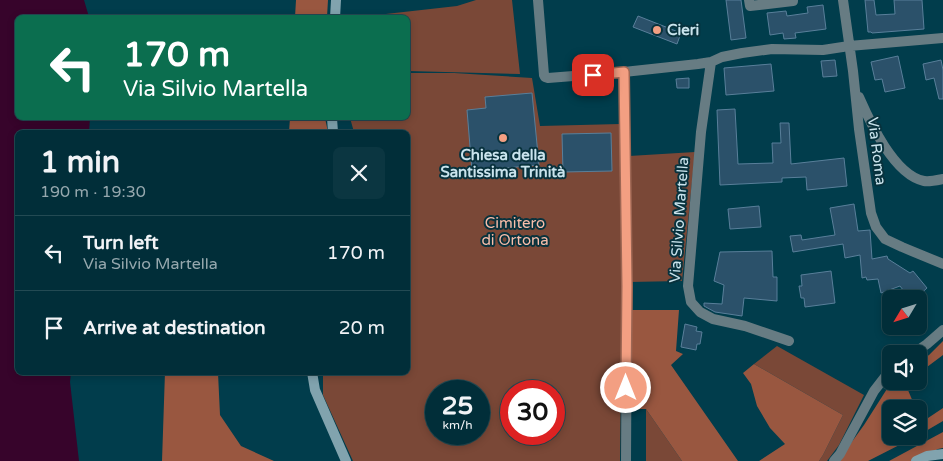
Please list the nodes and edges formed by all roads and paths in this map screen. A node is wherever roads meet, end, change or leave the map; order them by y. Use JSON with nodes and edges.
{"nodes":[{"id":1,"x":336,"y":0,"type":"edge"},
{"id":2,"x":538,"y":0,"type":"edge"},
{"id":3,"x":749,"y":0,"type":"edge"},
{"id":4,"x":793,"y":0,"type":"edge"},
{"id":5,"x":842,"y":0,"type":"edge"},
{"id":6,"x":335,"y":15,"type":"edge"},
{"id":7,"x":943,"y":38,"type":"edge"},
{"id":8,"x":850,"y":46,"type":"junction"},
{"id":9,"x":711,"y":62,"type":"junction"},
{"id":10,"x":624,"y":72,"type":"junction"},
{"id":11,"x":856,"y":89,"type":"junction"},
{"id":12,"x":943,"y":179,"type":"edge"},
{"id":13,"x":943,"y":264,"type":"edge"},
{"id":14,"x":943,"y":330,"type":"edge"},
{"id":15,"x":789,"y":341,"type":"dead end"},
{"id":16,"x":926,"y":345,"type":"edge"},
{"id":17,"x":312,"y":375,"type":"edge"},
{"id":18,"x":882,"y":381,"type":"edge"},
{"id":19,"x":943,"y":454,"type":"edge"},
{"id":20,"x":346,"y":461,"type":"edge"},
{"id":21,"x":626,"y":461,"type":"edge"},
{"id":22,"x":834,"y":461,"type":"edge"},
{"id":23,"x":916,"y":461,"type":"edge"}],
"edges":[{"from":1,"to":6,"type":"main road"},
{"from":2,"to":10,"type":"street"},
{"from":3,"to":4,"type":"street"},
{"from":5,"to":8,"type":"street","name":"Via Roma"},
{"from":7,"to":8,"type":"street"},
{"from":8,"to":9,"type":"street"},
{"from":8,"to":11,"type":"street","name":"Via Roma"},
{"from":9,"to":10,"type":"street"},
{"from":9,"to":15,"type":"street","name":"Via Silvio Martella"},
{"from":10,"to":21,"type":"street"},
{"from":11,"to":12,"type":"street"},
{"from":11,"to":13,"type":"street","name":"Via Roma"},
{"from":14,"to":16,"type":"street"},
{"from":17,"to":20,"type":"main road"},
{"from":18,"to":22,"type":"street"},
{"from":19,"to":23,"type":"main road"}]}
